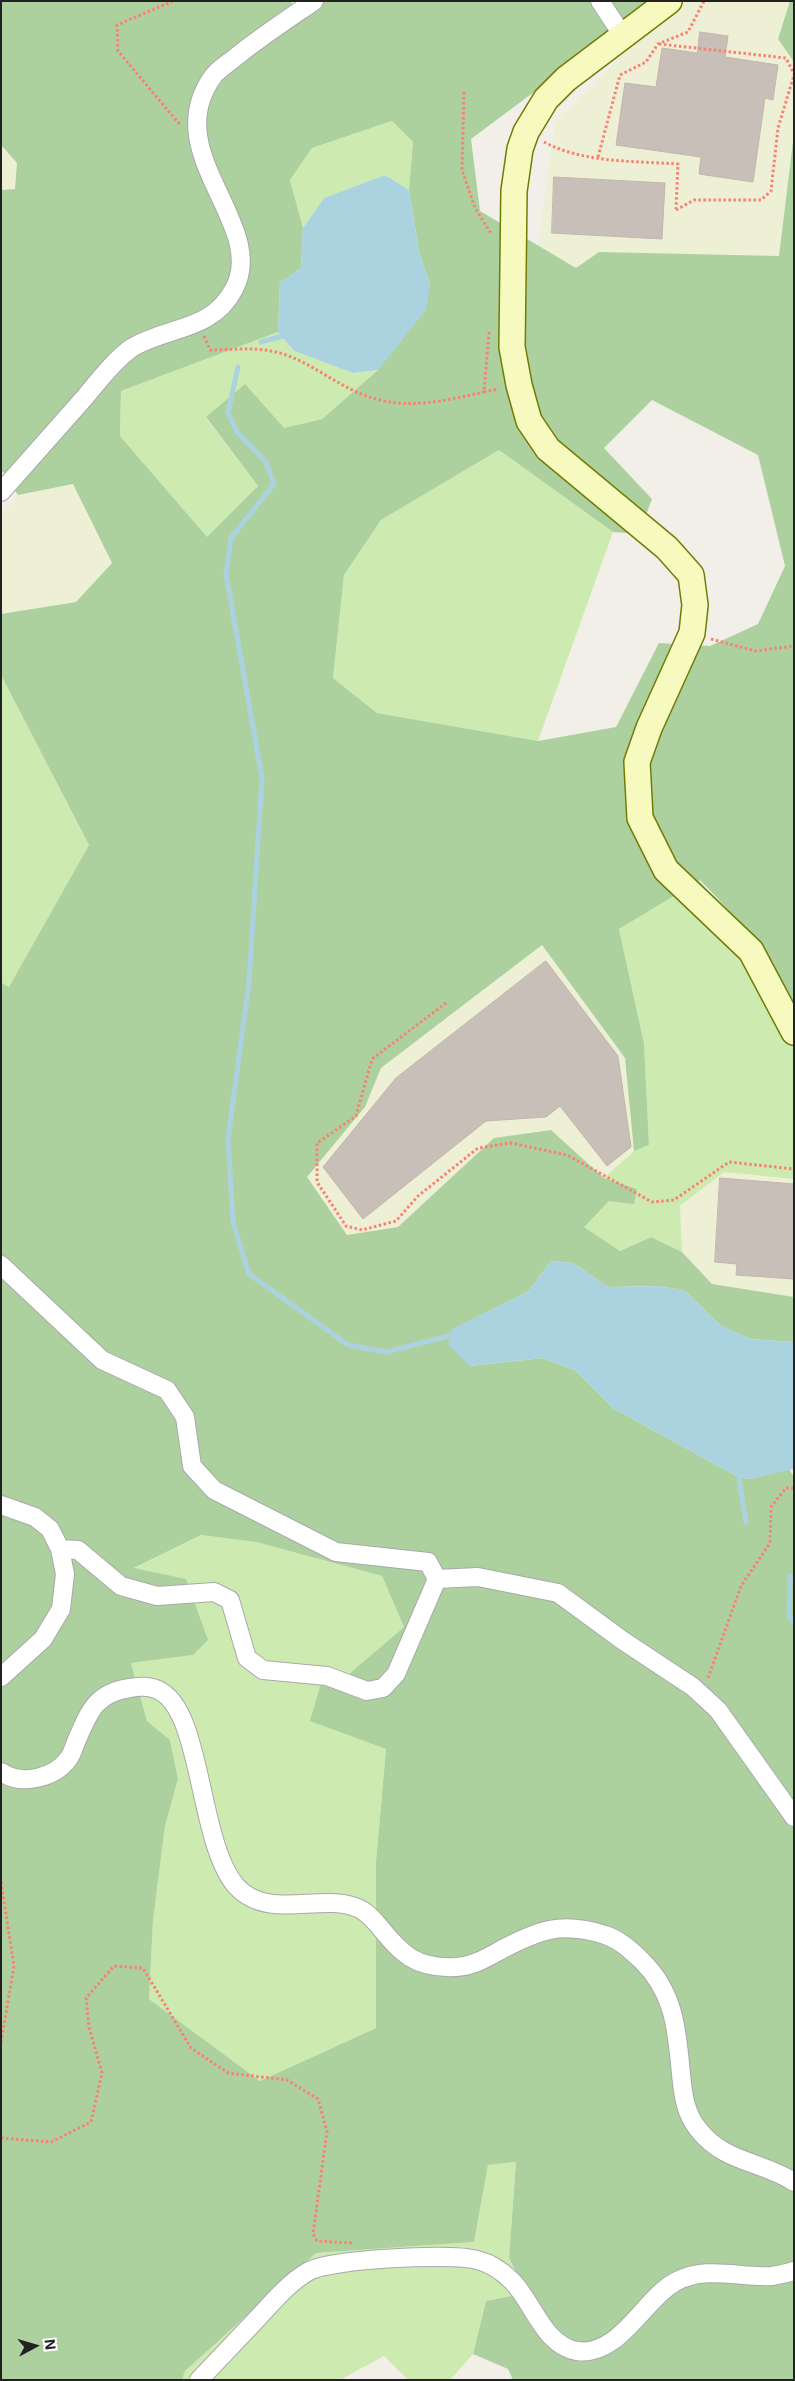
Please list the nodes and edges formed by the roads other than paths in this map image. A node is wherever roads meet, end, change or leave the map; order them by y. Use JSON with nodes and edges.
{"nodes":[{"id":1,"x":313,"y":1,"type":"edge"},
{"id":2,"x":600,"y":1,"type":"edge"},
{"id":3,"x":669,"y":1,"type":"edge"},
{"id":4,"x":623,"y":36,"type":"junction"},
{"id":5,"x":1,"y":492,"type":"edge"},
{"id":6,"x":794,"y":1032,"type":"edge"},
{"id":7,"x":1,"y":1265,"type":"edge"},
{"id":8,"x":1,"y":1505,"type":"edge"},
{"id":9,"x":60,"y":1548,"type":"junction"},
{"id":10,"x":438,"y":1579,"type":"junction"},
{"id":11,"x":1,"y":1677,"type":"edge"},
{"id":12,"x":1,"y":1772,"type":"edge"},
{"id":13,"x":794,"y":1817,"type":"edge"},
{"id":14,"x":794,"y":2182,"type":"edge"},
{"id":15,"x":794,"y":2271,"type":"edge"},
{"id":16,"x":199,"y":2380,"type":"edge"}],
"edges":[{"from":1,"to":5,"type":"street"},
{"from":2,"to":4,"type":"street"},
{"from":3,"to":4,"type":"street"},
{"from":4,"to":6,"type":"street"},
{"from":7,"to":10,"type":"street"},
{"from":8,"to":9,"type":"street"},
{"from":9,"to":10,"type":"street"},
{"from":9,"to":11,"type":"street"},
{"from":10,"to":13,"type":"street"},
{"from":12,"to":14,"type":"street"},
{"from":15,"to":16,"type":"street"}]}
